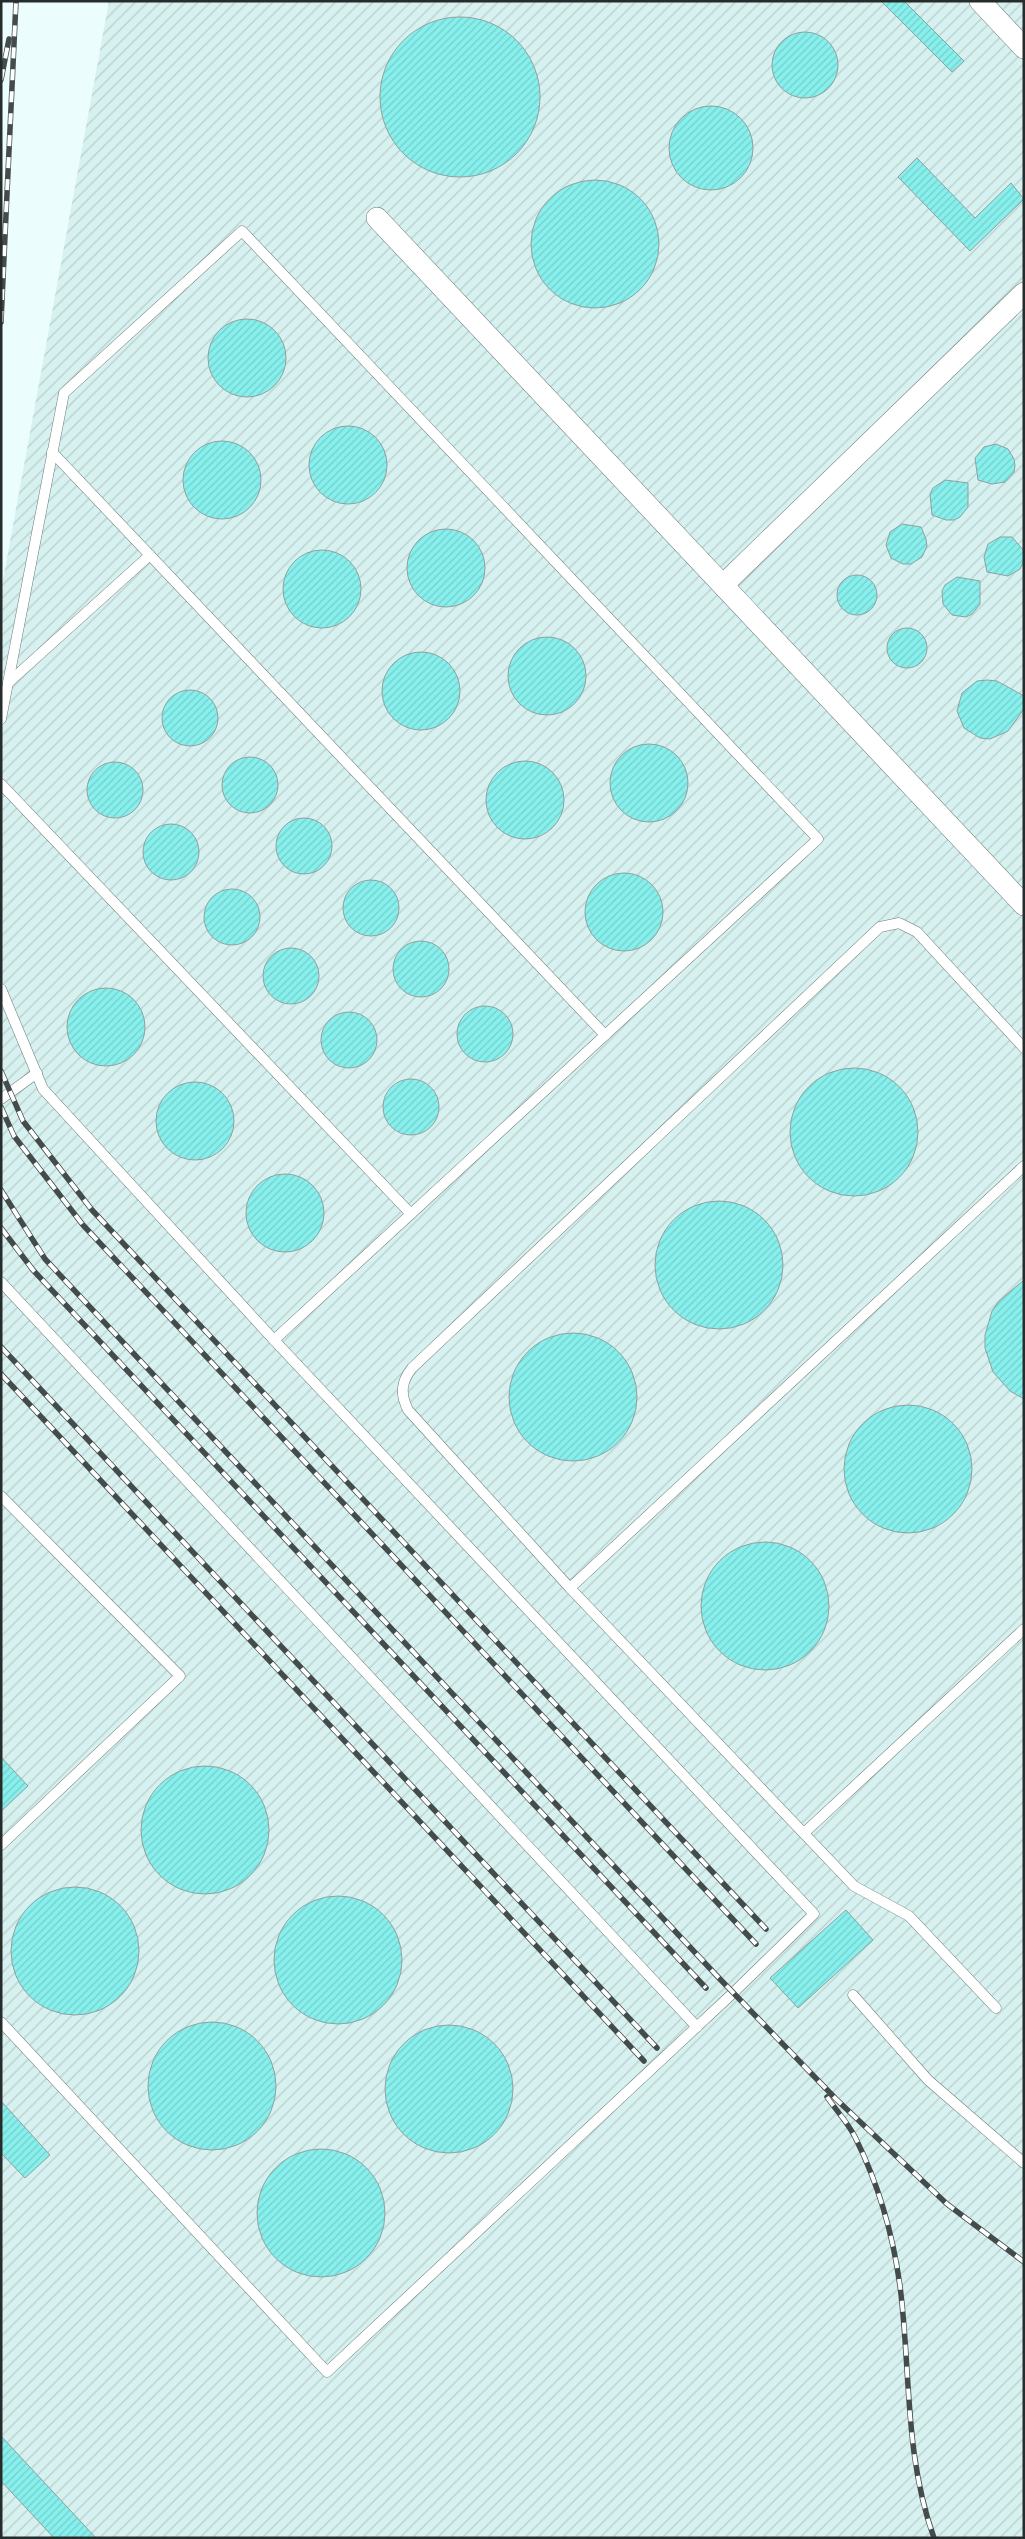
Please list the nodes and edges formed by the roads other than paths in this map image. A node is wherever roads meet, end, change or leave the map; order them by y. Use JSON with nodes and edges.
{"nodes":[{"id":1,"x":980,"y":1,"type":"edge"},
{"id":2,"x":1024,"y":48,"type":"edge"},
{"id":3,"x":377,"y":218,"type":"dead end"},
{"id":4,"x":1024,"y":293,"type":"edge"},
{"id":5,"x":52,"y":452,"type":"junction"},
{"id":6,"x":150,"y":554,"type":"junction"},
{"id":7,"x":723,"y":585,"type":"junction"},
{"id":8,"x":8,"y":684,"type":"junction"},
{"id":9,"x":1,"y":719,"type":"edge"},
{"id":10,"x":1,"y":784,"type":"edge"},
{"id":11,"x":1022,"y":900,"type":"edge"},
{"id":12,"x":1,"y":989,"type":"edge"},
{"id":13,"x":605,"y":1035,"type":"junction"},
{"id":14,"x":1024,"y":1048,"type":"edge"},
{"id":15,"x":37,"y":1073,"type":"junction"},
{"id":16,"x":1,"y":1099,"type":"edge"},
{"id":17,"x":1024,"y":1166,"type":"edge"},
{"id":18,"x":411,"y":1214,"type":"junction"},
{"id":19,"x":1,"y":1282,"type":"edge"},
{"id":20,"x":274,"y":1340,"type":"junction"},
{"id":21,"x":1,"y":1496,"type":"edge"},
{"id":22,"x":570,"y":1588,"type":"junction"},
{"id":23,"x":1024,"y":1629,"type":"edge"},
{"id":24,"x":804,"y":1833,"type":"junction"},
{"id":25,"x":1,"y":1845,"type":"edge"},
{"id":26,"x":853,"y":1995,"type":"dead end"},
{"id":27,"x":996,"y":2008,"type":"dead end"},
{"id":28,"x":1,"y":2022,"type":"edge"},
{"id":29,"x":698,"y":2026,"type":"junction"},
{"id":30,"x":1024,"y":2163,"type":"edge"}],
"edges":[{"from":1,"to":2,"type":"street"},
{"from":3,"to":7,"type":"street"},
{"from":4,"to":7,"type":"street"},
{"from":5,"to":6,"type":"lane"},
{"from":5,"to":8,"type":"lane"},
{"from":5,"to":13,"type":"lane"},
{"from":6,"to":8,"type":"lane"},
{"from":6,"to":13,"type":"lane"},
{"from":7,"to":11,"type":"street"},
{"from":8,"to":9,"type":"lane"},
{"from":10,"to":18,"type":"lane"},
{"from":12,"to":15,"type":"lane"},
{"from":13,"to":18,"type":"lane"},
{"from":14,"to":22,"type":"lane"},
{"from":15,"to":16,"type":"lane"},
{"from":15,"to":20,"type":"lane"},
{"from":17,"to":22,"type":"lane"},
{"from":18,"to":20,"type":"lane"},
{"from":19,"to":29,"type":"lane"},
{"from":20,"to":29,"type":"lane"},
{"from":21,"to":25,"type":"lane"},
{"from":22,"to":24,"type":"lane"},
{"from":23,"to":24,"type":"lane"},
{"from":24,"to":27,"type":"lane"},
{"from":26,"to":30,"type":"lane"},
{"from":28,"to":29,"type":"lane"}]}
